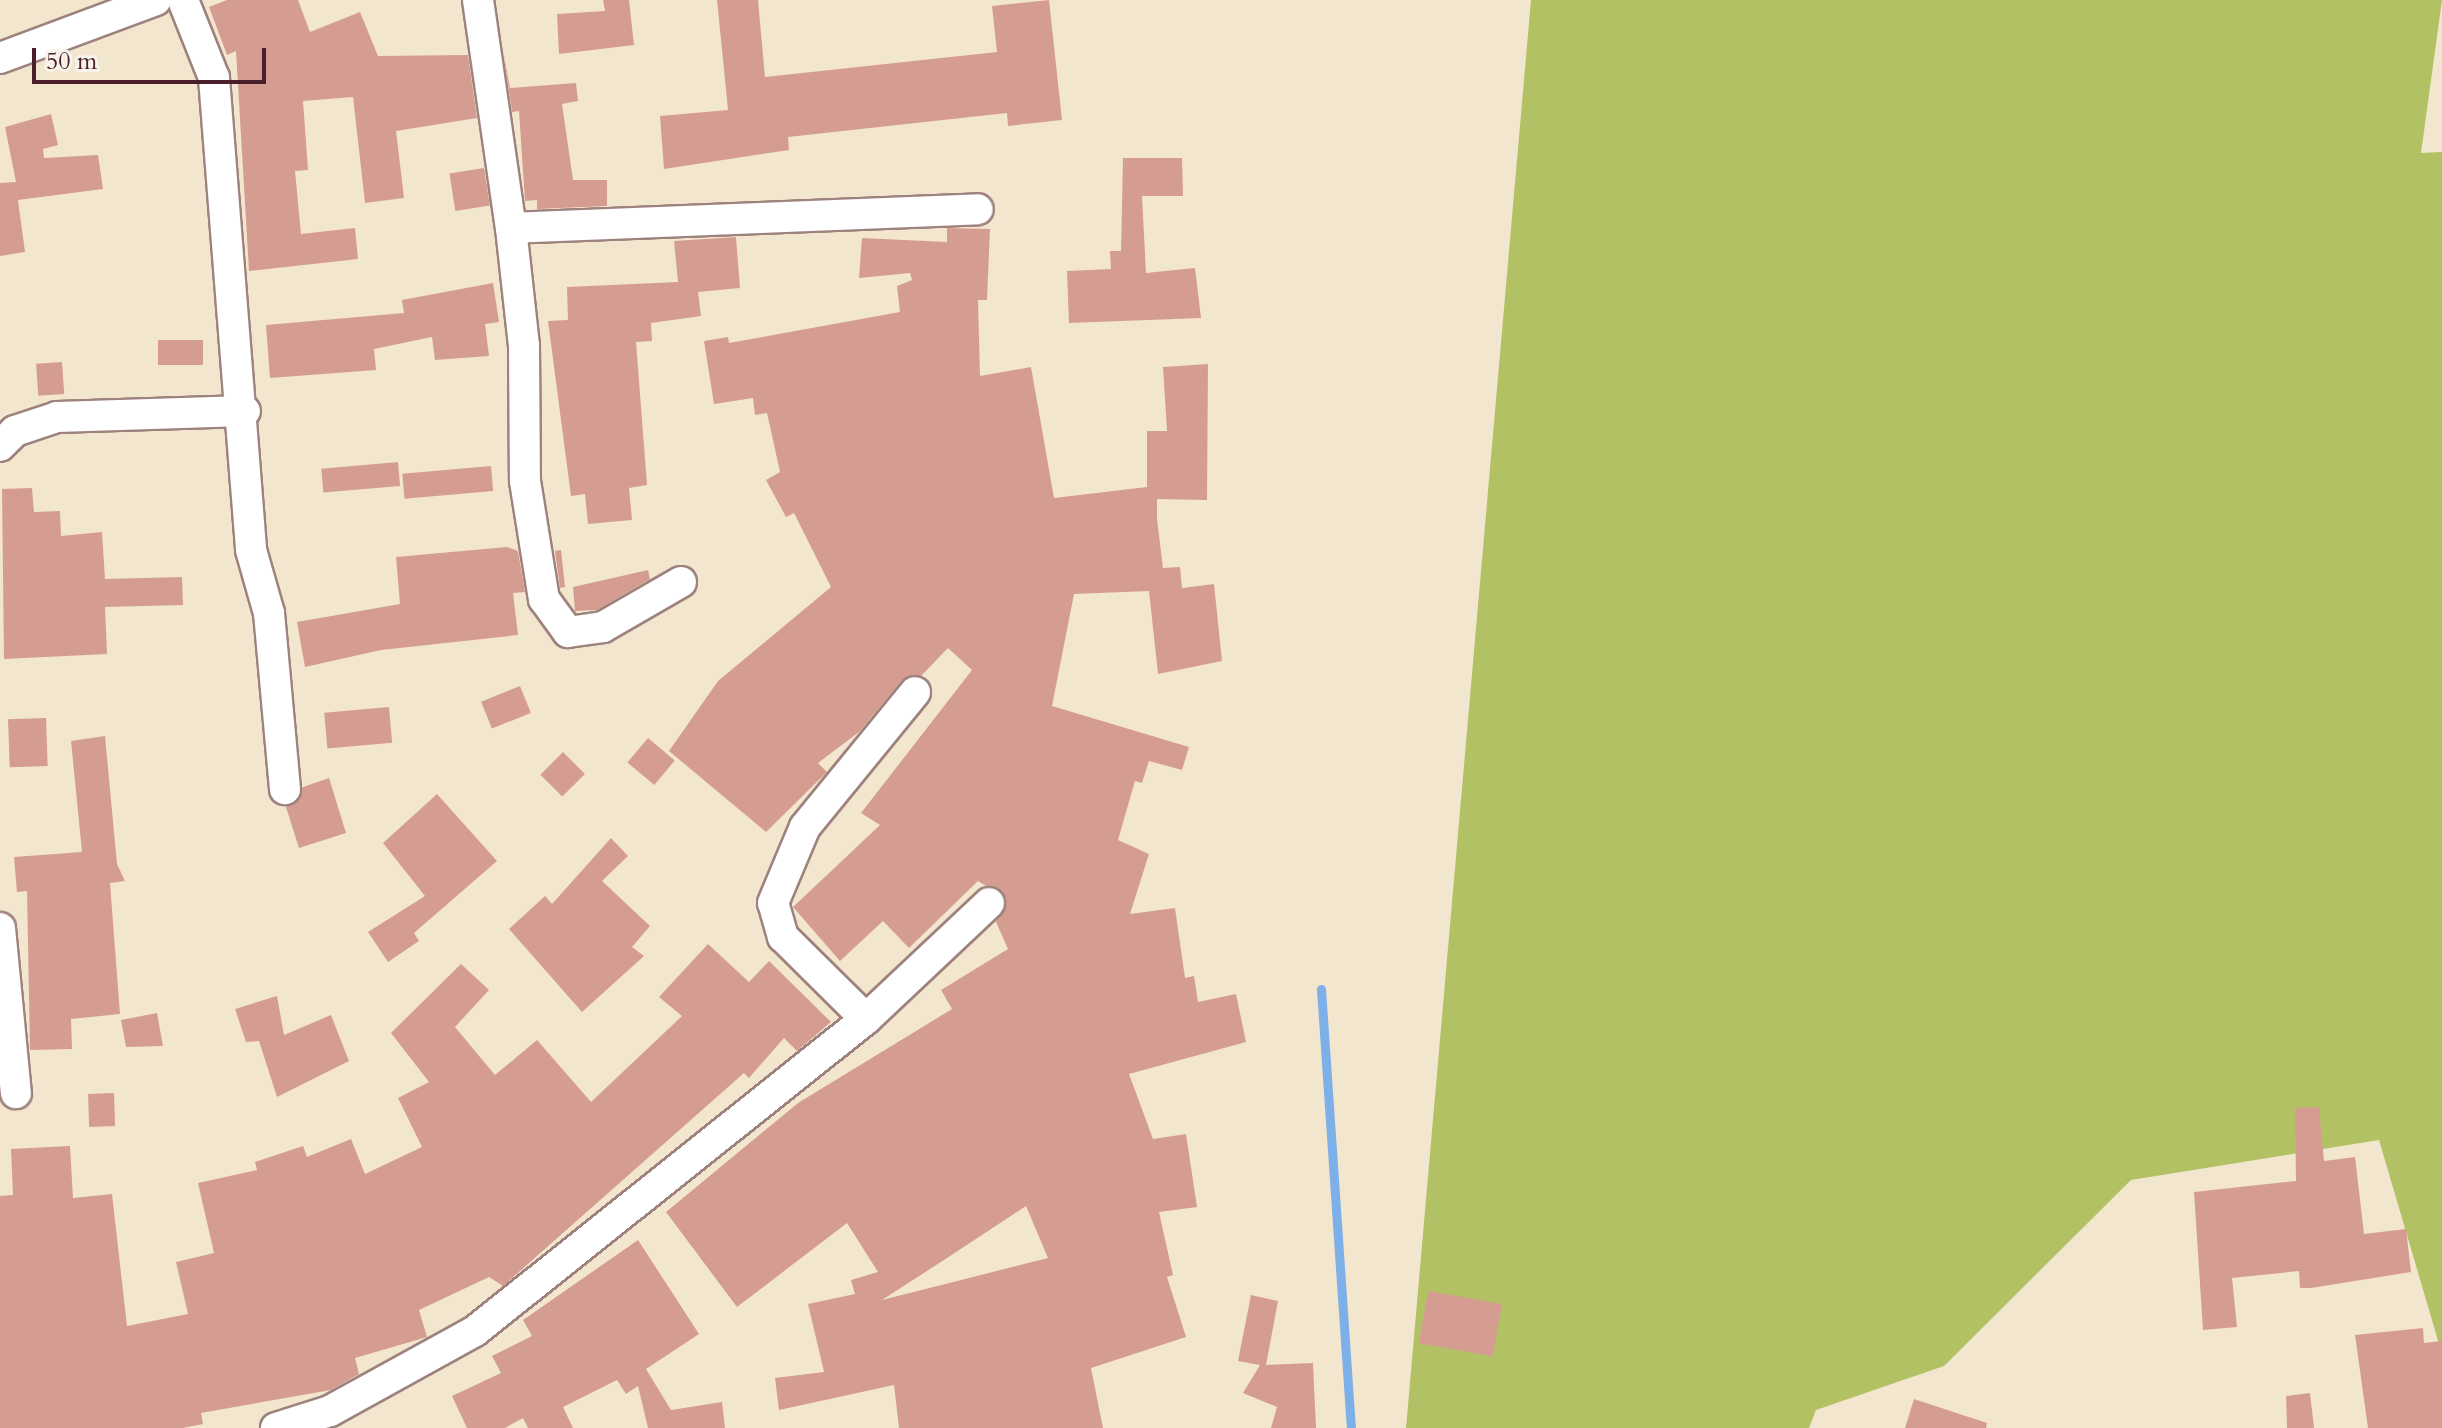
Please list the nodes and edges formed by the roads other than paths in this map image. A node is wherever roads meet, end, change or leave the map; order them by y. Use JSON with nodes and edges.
{"nodes":[{"id":1,"x":156,"y":0,"type":"edge"},
{"id":2,"x":183,"y":0,"type":"edge"},
{"id":3,"x":478,"y":0,"type":"edge"},
{"id":4,"x":0,"y":58,"type":"edge"},
{"id":5,"x":978,"y":209,"type":"dead end"},
{"id":6,"x":511,"y":228,"type":"junction"},
{"id":7,"x":245,"y":411,"type":"junction"},
{"id":8,"x":0,"y":446,"type":"edge"},
{"id":9,"x":681,"y":582,"type":"dead end"},
{"id":10,"x":915,"y":692,"type":"dead end"},
{"id":11,"x":285,"y":789,"type":"dead end"},
{"id":12,"x":989,"y":903,"type":"dead end"},
{"id":13,"x":0,"y":928,"type":"edge"},
{"id":14,"x":866,"y":1019,"type":"junction"},
{"id":15,"x":16,"y":1093,"type":"dead end"},
{"id":16,"x":276,"y":1428,"type":"edge"}],
"edges":[{"from":1,"to":4,"type":"street"},
{"from":2,"to":7,"type":"street"},
{"from":3,"to":6,"type":"street"},
{"from":5,"to":6,"type":"street"},
{"from":6,"to":9,"type":"street"},
{"from":7,"to":8,"type":"street"},
{"from":7,"to":11,"type":"street"},
{"from":10,"to":14,"type":"street"},
{"from":12,"to":14,"type":"street"},
{"from":13,"to":15,"type":"street"},
{"from":14,"to":16,"type":"street"}]}
